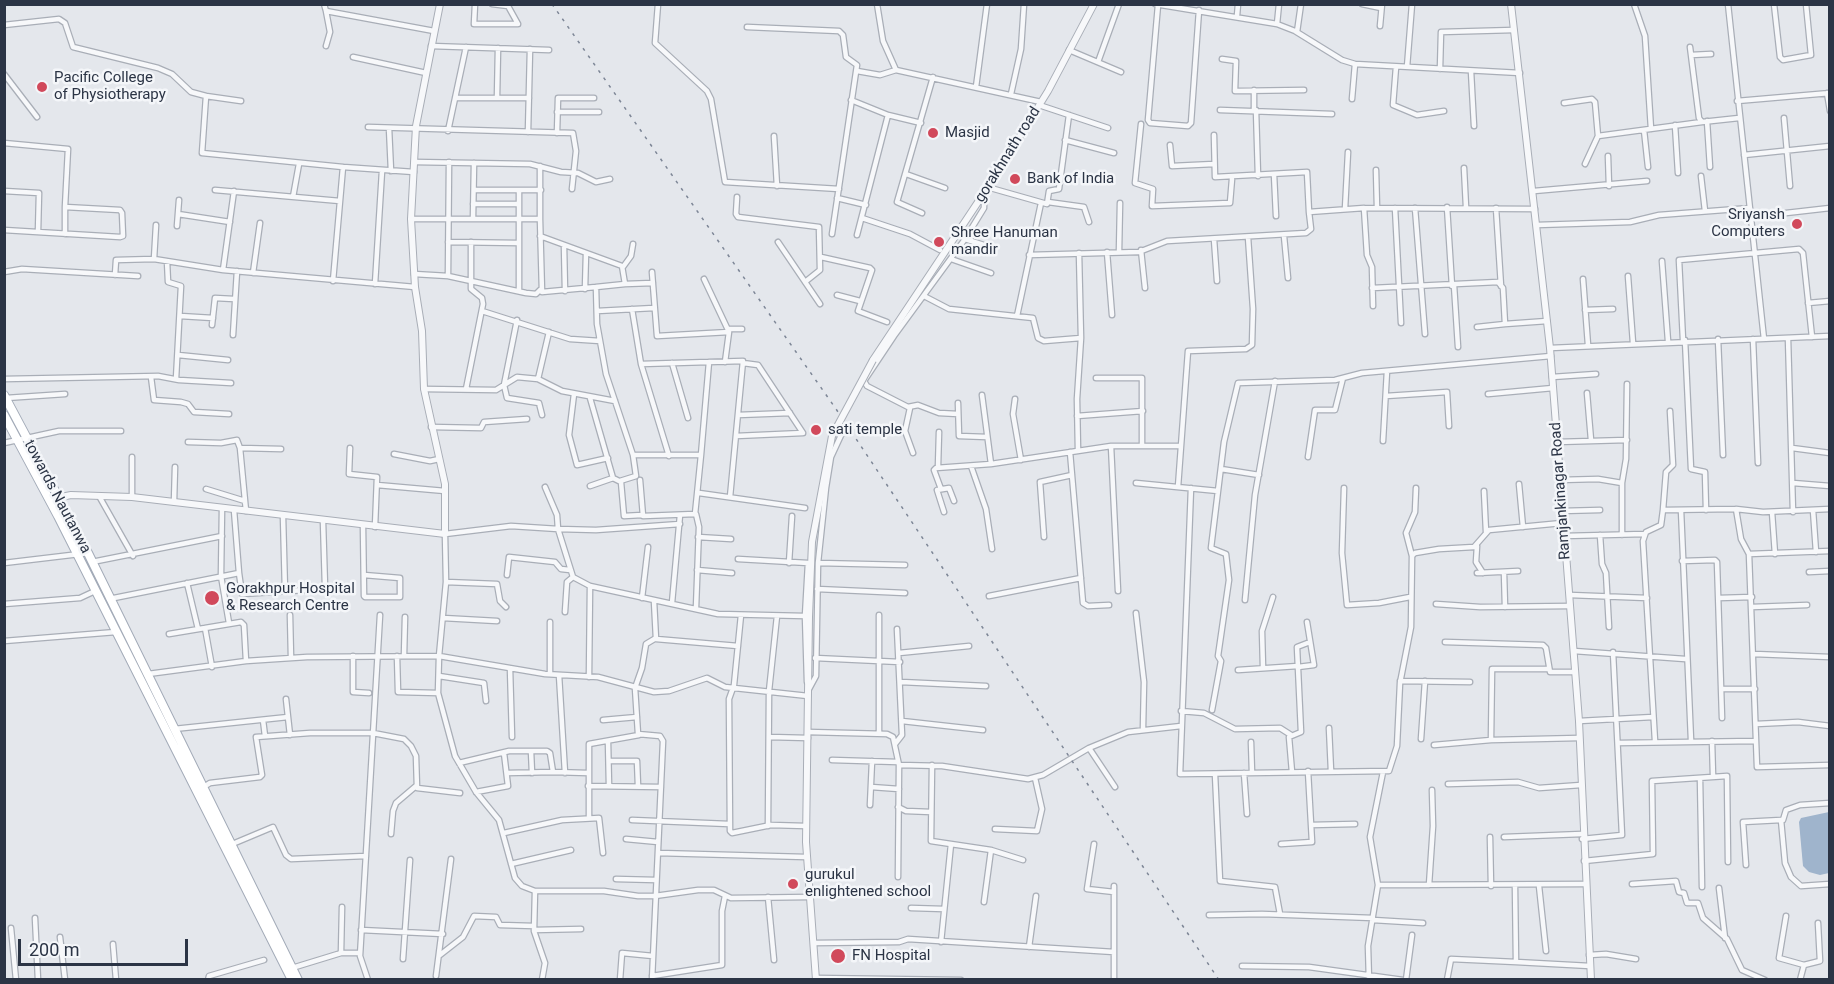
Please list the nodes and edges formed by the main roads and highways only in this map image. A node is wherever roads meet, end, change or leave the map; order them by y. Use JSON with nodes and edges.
{"nodes":[{"id":1,"x":5,"y":397,"type":"edge"},
{"id":2,"x":4,"y":415,"type":"edge"},
{"id":3,"x":53,"y":499,"type":"junction"},
{"id":4,"x":292,"y":980,"type":"edge"},
{"id":5,"x":298,"y":980,"type":"edge"}],
"edges":[{"from":1,"to":3,"type":"main road","name":"towards Nautanwa"},
{"from":2,"to":3,"type":"main road"},
{"from":3,"to":4,"type":"main road"},
{"from":3,"to":5,"type":"main road","name":"towards Nautanwa"}]}
